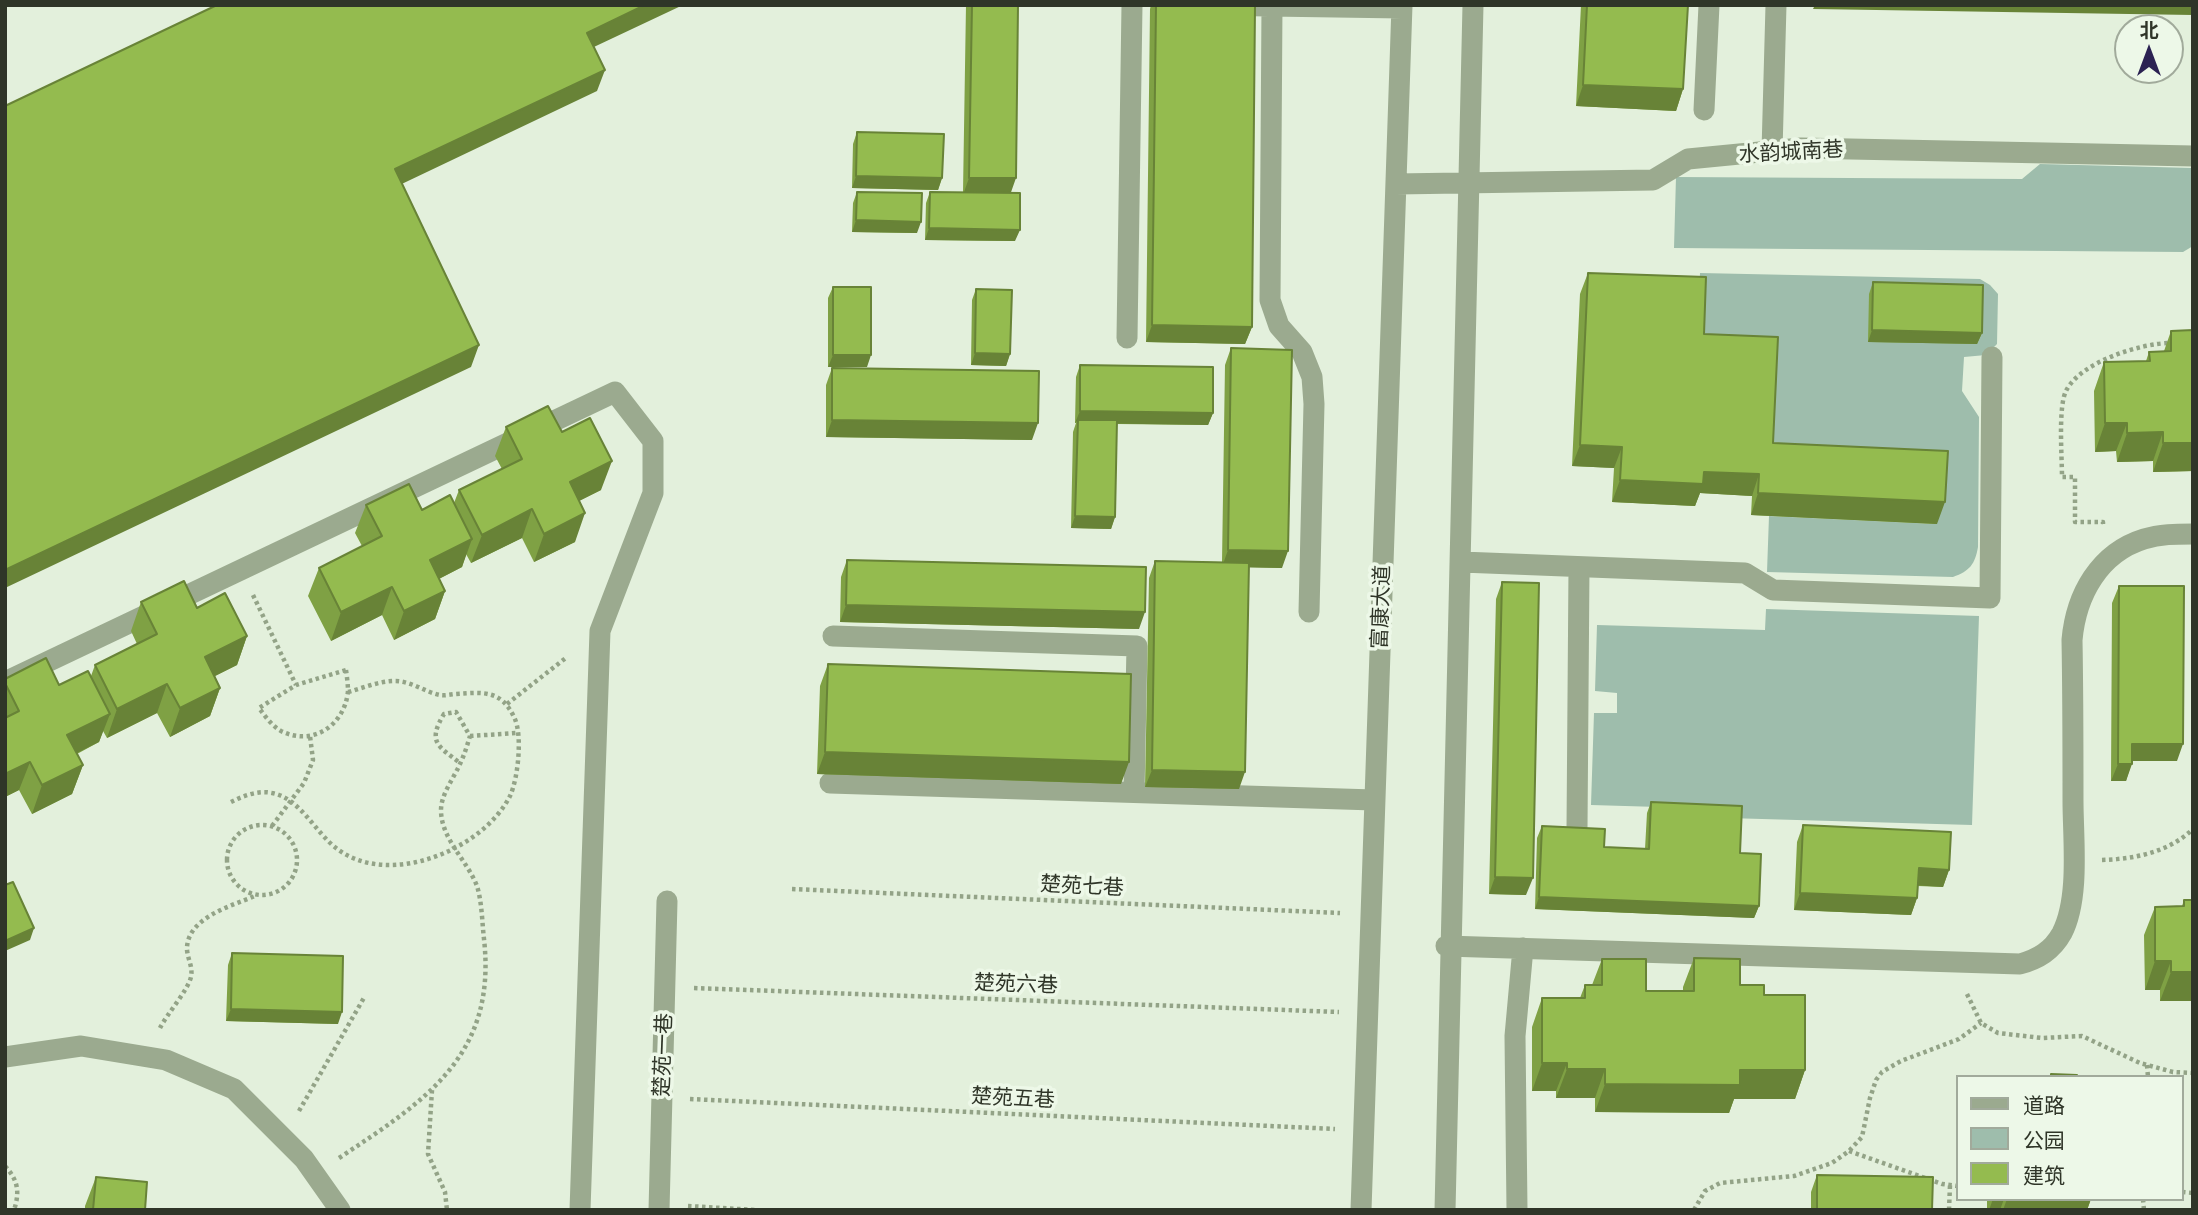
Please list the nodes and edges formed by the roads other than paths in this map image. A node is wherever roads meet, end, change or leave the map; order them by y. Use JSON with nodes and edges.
{"nodes":[{"id":1,"x":1132,"y":5,"type":"edge"},
{"id":2,"x":1203,"y":5,"type":"edge"},
{"id":3,"x":1473,"y":5,"type":"edge"},
{"id":4,"x":1709,"y":5,"type":"edge"},
{"id":5,"x":1776,"y":5,"type":"edge"},
{"id":6,"x":1272,"y":6,"type":"edge"},
{"id":7,"x":1402,"y":7,"type":"edge"},
{"id":8,"x":1703,"y":110,"type":"dead end"},
{"id":9,"x":1772,"y":151,"type":"junction"},
{"id":10,"x":2193,"y":156,"type":"edge"},
{"id":11,"x":1468,"y":182,"type":"junction"},
{"id":12,"x":1396,"y":184,"type":"junction"},
{"id":13,"x":1127,"y":338,"type":"dead end"},
{"id":14,"x":1992,"y":358,"type":"dead end"},
{"id":15,"x":2193,"y":534,"type":"edge"},
{"id":16,"x":1461,"y":562,"type":"junction"},
{"id":17,"x":1579,"y":567,"type":"junction"},
{"id":18,"x":1309,"y":612,"type":"dead end"},
{"id":19,"x":833,"y":636,"type":"dead end"},
{"id":20,"x":5,"y":682,"type":"edge"},
{"id":21,"x":830,"y":782,"type":"edge"},
{"id":22,"x":1134,"y":792,"type":"junction"},
{"id":23,"x":1374,"y":800,"type":"junction"},
{"id":24,"x":1577,"y":828,"type":"edge"},
{"id":25,"x":667,"y":901,"type":"dead end"},
{"id":26,"x":1449,"y":946,"type":"junction"},
{"id":27,"x":1523,"y":948,"type":"junction"},
{"id":28,"x":5,"y":1057,"type":"edge"},
{"id":29,"x":659,"y":1207,"type":"edge"},
{"id":30,"x":341,"y":1210,"type":"edge"},
{"id":31,"x":580,"y":1210,"type":"edge"},
{"id":32,"x":1361,"y":1210,"type":"edge"},
{"id":33,"x":1445,"y":1210,"type":"edge"},
{"id":34,"x":1517,"y":1210,"type":"edge"}],
"edges":[{"from":1,"to":13,"type":"street"},
{"from":2,"to":6,"type":"street"},
{"from":3,"to":11,"type":"street"},
{"from":4,"to":8,"type":"street"},
{"from":5,"to":9,"type":"street"},
{"from":6,"to":7,"type":"street"},
{"from":6,"to":18,"type":"street"},
{"from":7,"to":12,"type":"street","name":"富康大道"},
{"from":9,"to":10,"type":"street","name":"水韵城南巷"},
{"from":9,"to":11,"type":"street","name":"水韵城南巷"},
{"from":11,"to":12,"type":"street","name":"水韵城南巷"},
{"from":11,"to":16,"type":"street"},
{"from":12,"to":23,"type":"street","name":"富康大道"},
{"from":14,"to":17,"type":"street"},
{"from":15,"to":27,"type":"street"},
{"from":16,"to":17,"type":"street"},
{"from":16,"to":26,"type":"street"},
{"from":17,"to":24,"type":"street"},
{"from":19,"to":22,"type":"street"},
{"from":20,"to":31,"type":"street"},
{"from":21,"to":22,"type":"street"},
{"from":22,"to":23,"type":"street"},
{"from":23,"to":32,"type":"street","name":"富康大道"},
{"from":25,"to":29,"type":"street","name":"楚苑一巷"},
{"from":26,"to":27,"type":"street"},
{"from":26,"to":33,"type":"street"},
{"from":27,"to":34,"type":"street"},
{"from":28,"to":30,"type":"street"}]}
